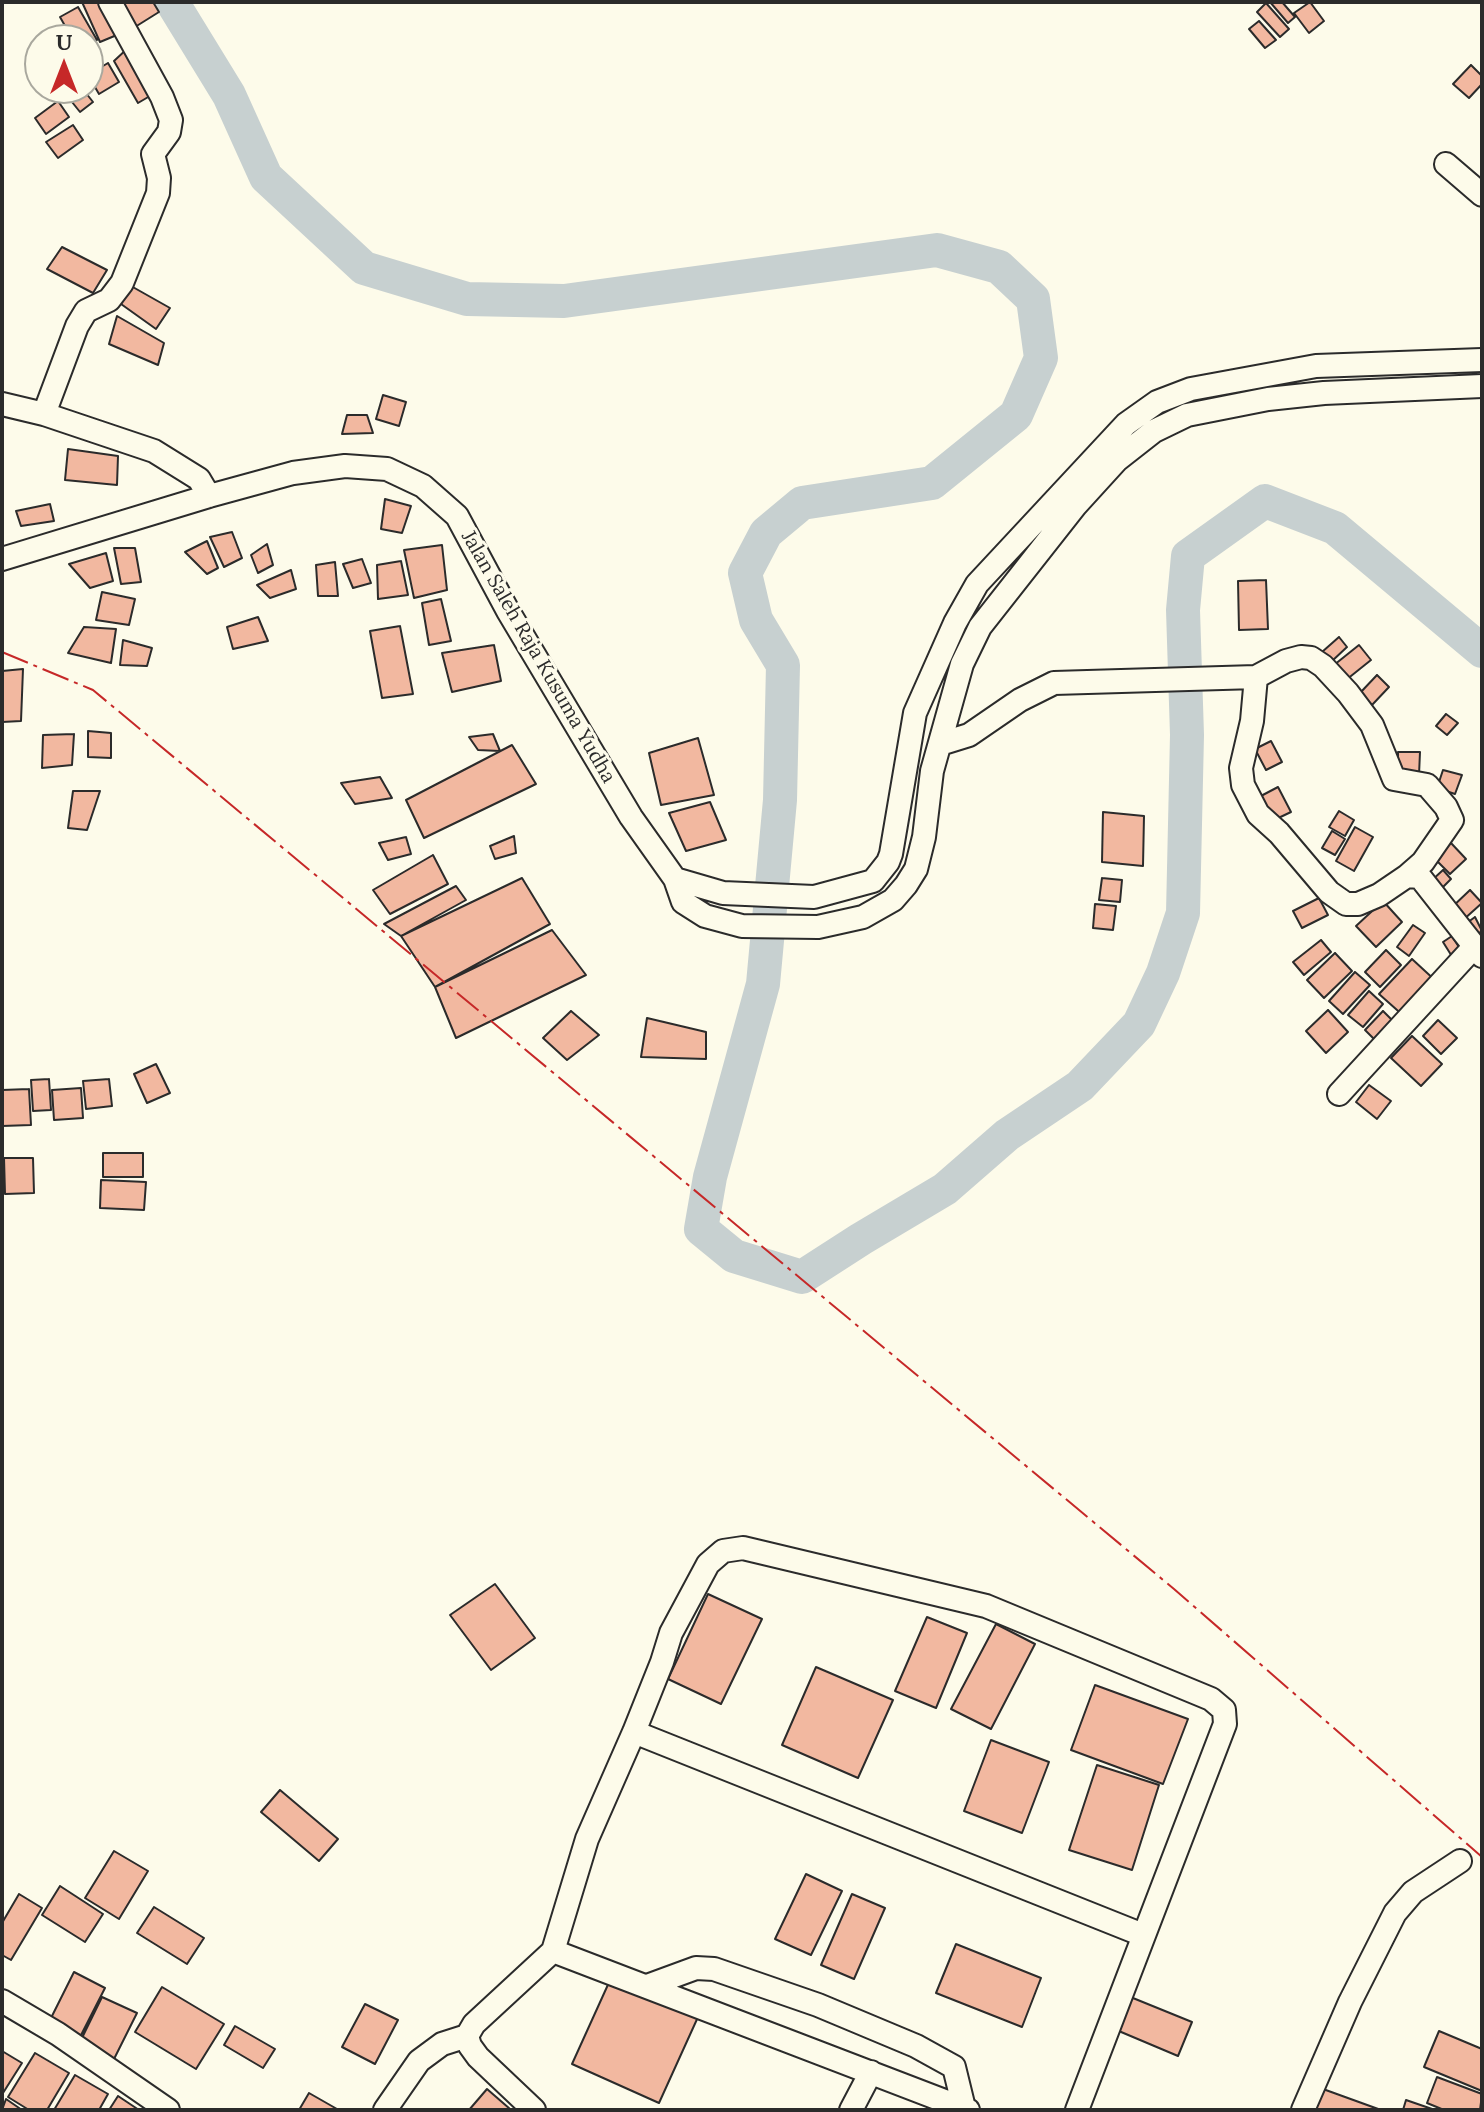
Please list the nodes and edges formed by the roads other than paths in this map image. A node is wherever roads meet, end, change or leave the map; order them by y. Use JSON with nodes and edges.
{"nodes":[{"id":1,"x":110,"y":2,"type":"edge"},
{"id":2,"x":1446,"y":164,"type":"dead end"},
{"id":3,"x":1482,"y":195,"type":"edge"},
{"id":4,"x":1482,"y":360,"type":"edge"},
{"id":5,"x":1482,"y":386,"type":"edge"},
{"id":6,"x":2,"y":404,"type":"edge"},
{"id":7,"x":44,"y":414,"type":"junction"},
{"id":8,"x":209,"y":496,"type":"junction"},
{"id":9,"x":2,"y":559,"type":"edge"},
{"id":10,"x":1256,"y":677,"type":"junction"},
{"id":11,"x":940,"y":744,"type":"junction"},
{"id":12,"x":1407,"y":876,"type":"junction"},
{"id":13,"x":675,"y":879,"type":"junction"},
{"id":14,"x":1478,"y":952,"type":"edge"},
{"id":15,"x":1339,"y":1094,"type":"dead end"},
{"id":16,"x":634,"y":1732,"type":"junction"},
{"id":17,"x":1460,"y":1861,"type":"dead end"},
{"id":18,"x":1143,"y":1935,"type":"junction"},
{"id":19,"x":553,"y":1951,"type":"junction"},
{"id":20,"x":647,"y":1986,"type":"junction"},
{"id":21,"x":2,"y":2001,"type":"edge"},
{"id":22,"x":467,"y":2036,"type":"junction"},
{"id":23,"x":871,"y":2072,"type":"junction"},
{"id":24,"x":966,"y":2109,"type":"edge"},
{"id":25,"x":168,"y":2110,"type":"edge"},
{"id":26,"x":385,"y":2110,"type":"edge"},
{"id":27,"x":534,"y":2110,"type":"edge"},
{"id":28,"x":851,"y":2110,"type":"edge"},
{"id":29,"x":1077,"y":2110,"type":"edge"},
{"id":30,"x":1303,"y":2110,"type":"edge"}],
"edges":[{"from":1,"to":7,"type":"street"},
{"from":2,"to":3,"type":"street"},
{"from":4,"to":13,"type":"street"},
{"from":5,"to":11,"type":"street","name":"Jalan Saleh Raja Kusuma Yudha"},
{"from":6,"to":7,"type":"street"},
{"from":7,"to":8,"type":"street"},
{"from":8,"to":9,"type":"street","name":"Jalan Saleh Raja Kusuma Yudha"},
{"from":8,"to":13,"type":"street","name":"Jalan Saleh Raja Kusuma Yudha"},
{"from":10,"to":11,"type":"street"},
{"from":10,"to":12,"type":"street"},
{"from":10,"to":12,"type":"street"},
{"from":11,"to":13,"type":"street","name":"Jalan Saleh Raja Kusuma Yudha"},
{"from":12,"to":14,"type":"street"},
{"from":14,"to":15,"type":"street"},
{"from":16,"to":18,"type":"street"},
{"from":16,"to":18,"type":"street"},
{"from":16,"to":19,"type":"street"},
{"from":17,"to":30,"type":"street"},
{"from":18,"to":29,"type":"street"},
{"from":19,"to":20,"type":"street"},
{"from":19,"to":22,"type":"street"},
{"from":20,"to":23,"type":"street"},
{"from":20,"to":24,"type":"street"},
{"from":21,"to":25,"type":"street"},
{"from":22,"to":26,"type":"street"},
{"from":22,"to":27,"type":"street"},
{"from":23,"to":24,"type":"street"},
{"from":23,"to":28,"type":"street"}]}
